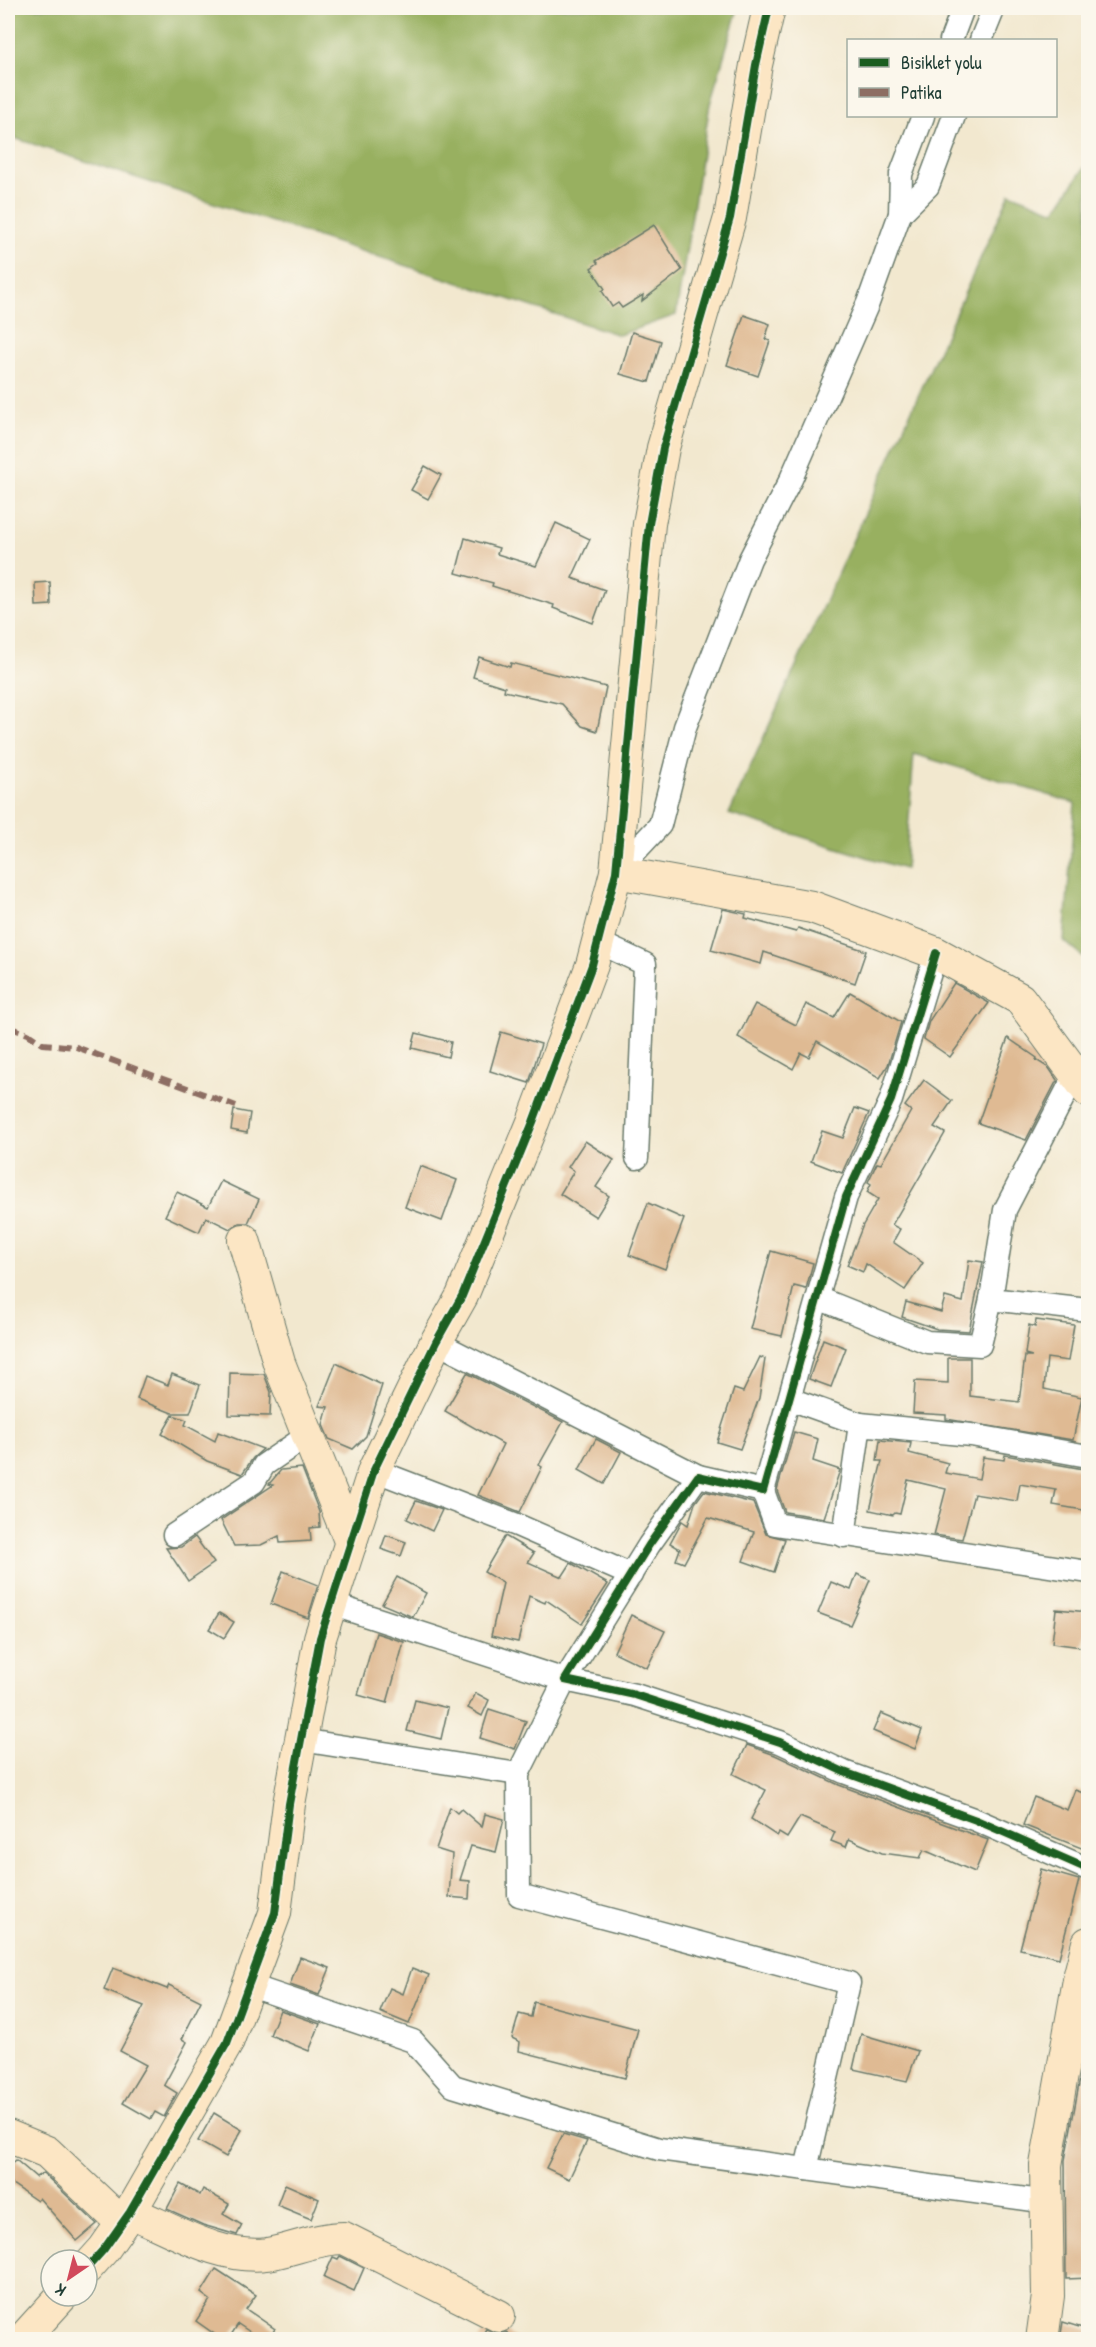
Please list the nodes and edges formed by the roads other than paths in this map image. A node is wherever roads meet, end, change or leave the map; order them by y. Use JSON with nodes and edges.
{"nodes":[{"id":1,"x":769,"y":8,"type":"edge"},
{"id":2,"x":963,"y":8,"type":"edge"},
{"id":3,"x":994,"y":8,"type":"edge"},
{"id":4,"x":951,"y":39,"type":"edge"},
{"id":5,"x":981,"y":39,"type":"edge"},
{"id":6,"x":923,"y":117,"type":"edge"},
{"id":7,"x":954,"y":117,"type":"edge"},
{"id":8,"x":900,"y":214,"type":"junction"},
{"id":9,"x":616,"y":872,"type":"junction"},
{"id":10,"x":598,"y":942,"type":"junction"},
{"id":11,"x":936,"y":953,"type":"junction"},
{"id":12,"x":1082,"y":1082,"type":"edge"},
{"id":13,"x":637,"y":1158,"type":"dead end"},
{"id":14,"x":244,"y":1240,"type":"dead end"},
{"id":15,"x":818,"y":1298,"type":"junction"},
{"id":16,"x":991,"y":1299,"type":"junction"},
{"id":17,"x":1089,"y":1310,"type":"edge"},
{"id":18,"x":436,"y":1342,"type":"junction"},
{"id":19,"x":790,"y":1399,"type":"junction"},
{"id":20,"x":860,"y":1424,"type":"junction"},
{"id":21,"x":308,"y":1435,"type":"junction"},
{"id":22,"x":1089,"y":1456,"type":"edge"},
{"id":23,"x":374,"y":1470,"type":"junction"},
{"id":24,"x":698,"y":1476,"type":"junction"},
{"id":25,"x":763,"y":1491,"type":"junction"},
{"id":26,"x":174,"y":1535,"type":"dead end"},
{"id":27,"x":844,"y":1536,"type":"junction"},
{"id":28,"x":351,"y":1543,"type":"junction"},
{"id":29,"x":1089,"y":1572,"type":"edge"},
{"id":30,"x":631,"y":1575,"type":"junction"},
{"id":31,"x":331,"y":1604,"type":"junction"},
{"id":32,"x":565,"y":1680,"type":"junction"},
{"id":33,"x":301,"y":1740,"type":"junction"},
{"id":34,"x":518,"y":1774,"type":"junction"},
{"id":35,"x":1089,"y":1869,"type":"edge"},
{"id":36,"x":1089,"y":1943,"type":"edge"},
{"id":37,"x":248,"y":1985,"type":"junction"},
{"id":38,"x":8,"y":2136,"type":"edge"},
{"id":39,"x":806,"y":2169,"type":"junction"},
{"id":40,"x":1047,"y":2202,"type":"junction"},
{"id":41,"x":126,"y":2218,"type":"junction"},
{"id":42,"x":99,"y":2253,"type":"edge"},
{"id":43,"x":51,"y":2308,"type":"edge"},
{"id":44,"x":500,"y":2316,"type":"dead end"},
{"id":45,"x":22,"y":2340,"type":"edge"},
{"id":46,"x":1042,"y":2340,"type":"edge"}],
"edges":[{"from":1,"to":9,"type":"street"},
{"from":2,"to":4,"type":"street"},
{"from":3,"to":5,"type":"street"},
{"from":6,"to":8,"type":"street"},
{"from":7,"to":8,"type":"street"},
{"from":8,"to":9,"type":"street"},
{"from":9,"to":10,"type":"street"},
{"from":9,"to":11,"type":"street"},
{"from":10,"to":13,"type":"street"},
{"from":10,"to":18,"type":"street"},
{"from":11,"to":12,"type":"street"},
{"from":11,"to":15,"type":"street"},
{"from":12,"to":16,"type":"street"},
{"from":14,"to":21,"type":"street"},
{"from":15,"to":16,"type":"street"},
{"from":15,"to":19,"type":"street"},
{"from":16,"to":17,"type":"street"},
{"from":18,"to":23,"type":"street"},
{"from":18,"to":24,"type":"street"},
{"from":19,"to":20,"type":"street"},
{"from":19,"to":25,"type":"street"},
{"from":20,"to":22,"type":"street"},
{"from":20,"to":27,"type":"street"},
{"from":21,"to":26,"type":"street"},
{"from":21,"to":28,"type":"street"},
{"from":23,"to":28,"type":"street"},
{"from":23,"to":30,"type":"street"},
{"from":24,"to":25,"type":"street"},
{"from":24,"to":30,"type":"street"},
{"from":25,"to":27,"type":"street"},
{"from":27,"to":29,"type":"street"},
{"from":28,"to":31,"type":"street"},
{"from":30,"to":32,"type":"street"},
{"from":31,"to":32,"type":"street"},
{"from":31,"to":33,"type":"street"},
{"from":32,"to":34,"type":"street"},
{"from":32,"to":35,"type":"street"},
{"from":33,"to":34,"type":"street"},
{"from":33,"to":37,"type":"street"},
{"from":34,"to":39,"type":"street"},
{"from":36,"to":40,"type":"street"},
{"from":37,"to":39,"type":"street"},
{"from":37,"to":41,"type":"street"},
{"from":38,"to":41,"type":"street"},
{"from":39,"to":40,"type":"street"},
{"from":40,"to":46,"type":"street"},
{"from":41,"to":42,"type":"street"},
{"from":41,"to":44,"type":"street"},
{"from":43,"to":45,"type":"street"}]}
